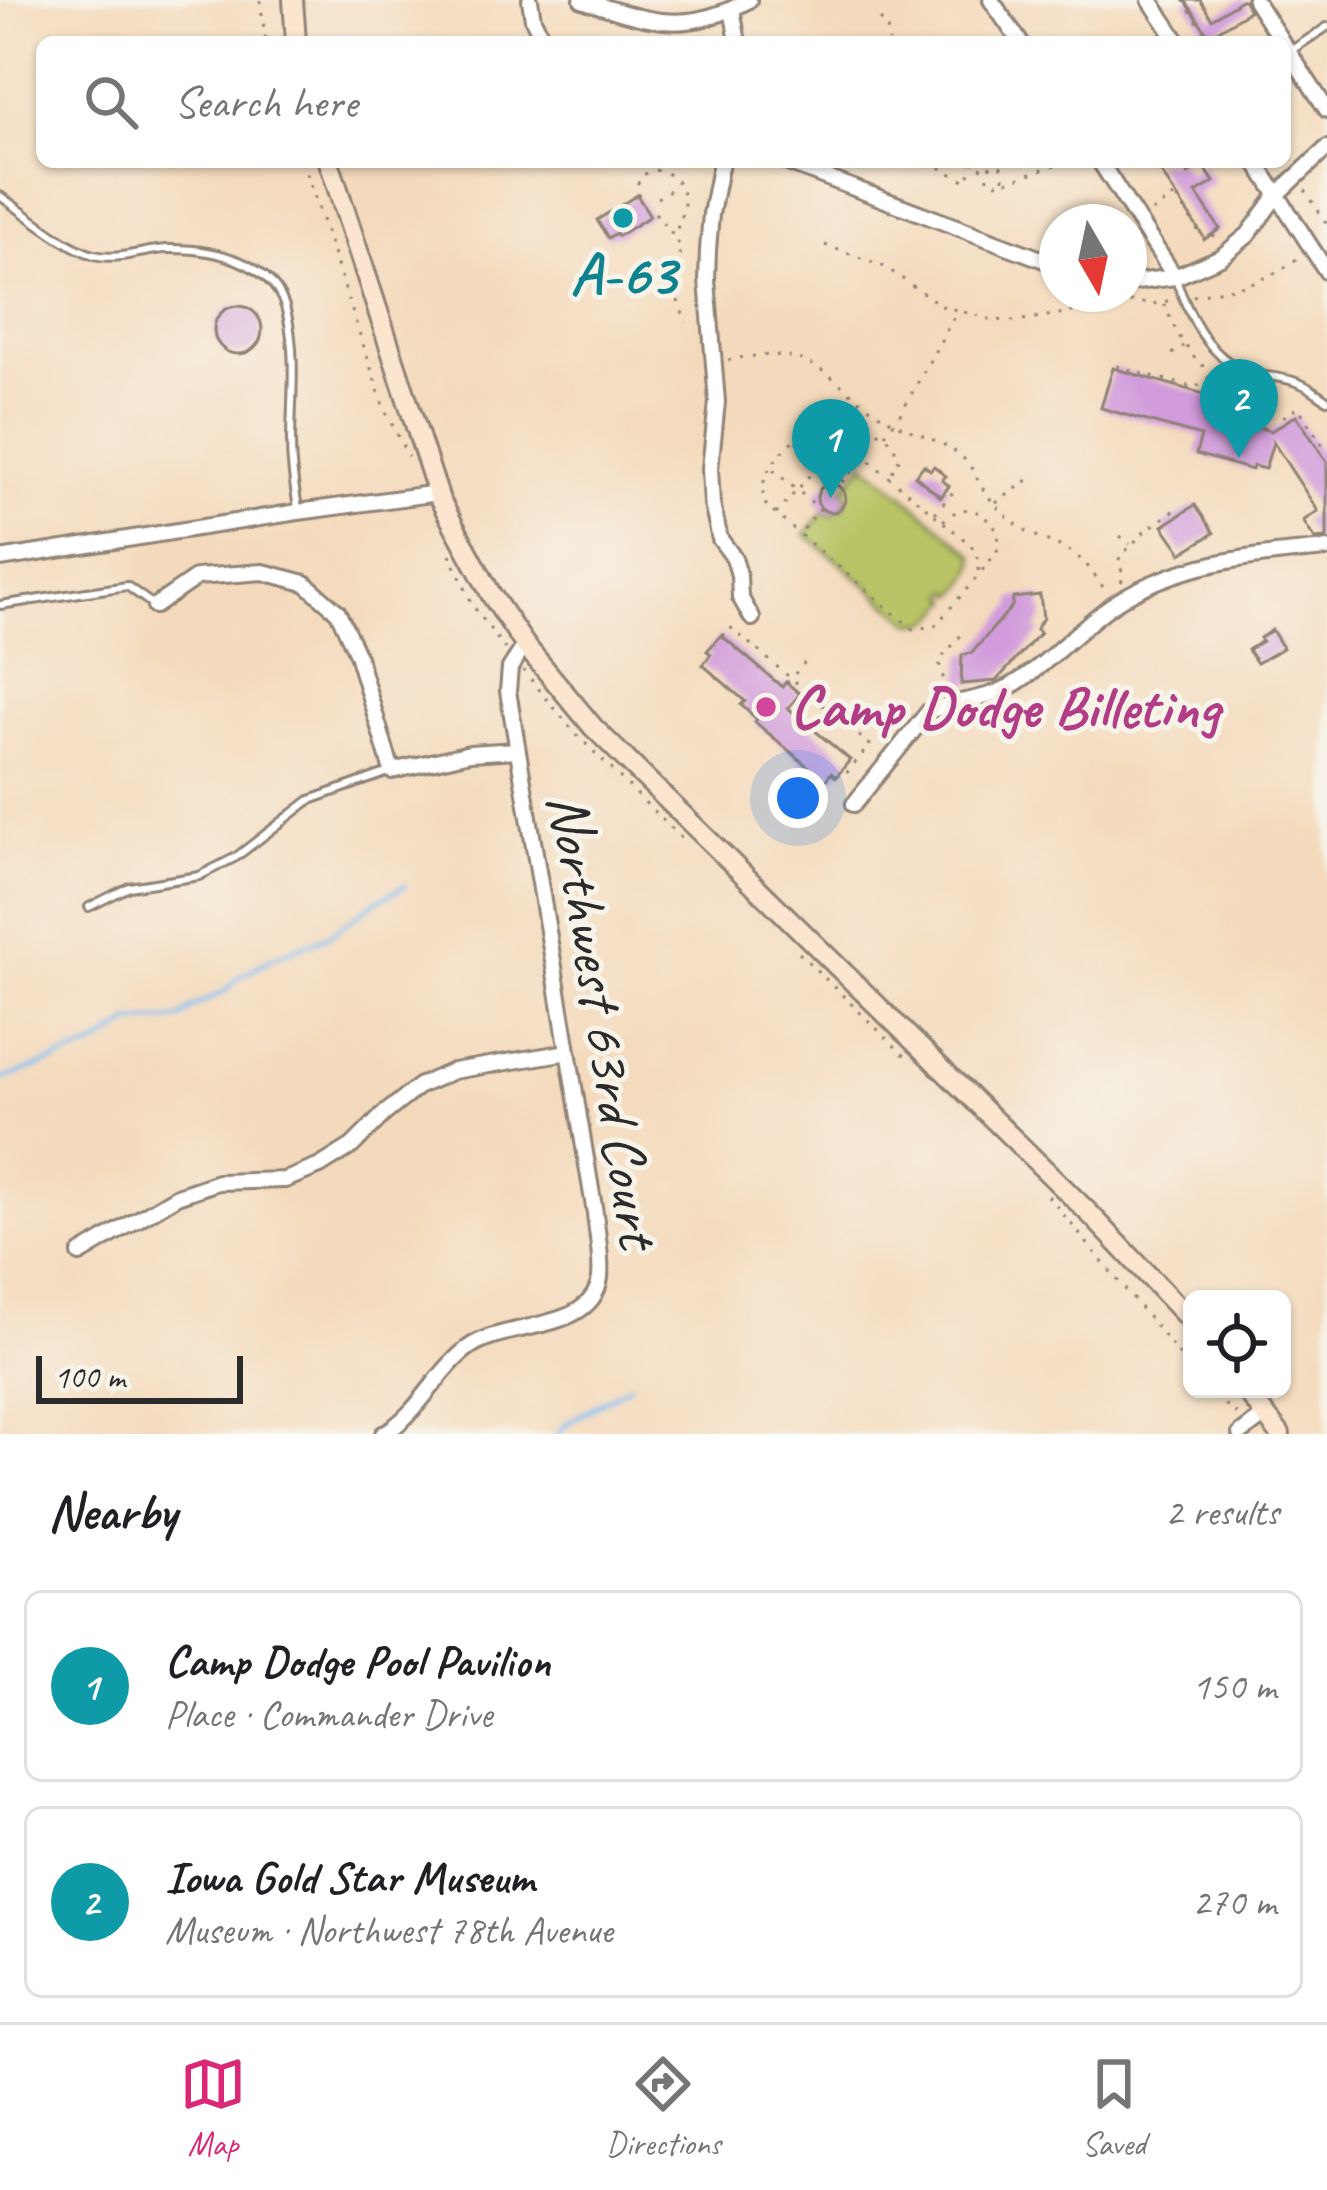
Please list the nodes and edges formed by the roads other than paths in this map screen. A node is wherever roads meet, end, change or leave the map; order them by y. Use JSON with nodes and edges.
{"nodes":[{"id":1,"x":293,"y":0,"type":"edge"},
{"id":2,"x":530,"y":0,"type":"edge"},
{"id":3,"x":582,"y":0,"type":"edge"},
{"id":4,"x":749,"y":0,"type":"edge"},
{"id":5,"x":991,"y":0,"type":"edge"},
{"id":6,"x":1150,"y":0,"type":"edge"},
{"id":7,"x":1255,"y":0,"type":"edge"},
{"id":8,"x":732,"y":9,"type":"junction"},
{"id":9,"x":1327,"y":27,"type":"edge"},
{"id":10,"x":296,"y":36,"type":"edge"},
{"id":11,"x":541,"y":36,"type":"edge"},
{"id":12,"x":737,"y":36,"type":"edge"},
{"id":13,"x":1016,"y":36,"type":"edge"},
{"id":14,"x":1174,"y":36,"type":"edge"},
{"id":15,"x":1278,"y":36,"type":"edge"},
{"id":16,"x":1291,"y":44,"type":"edge"},
{"id":17,"x":1291,"y":56,"type":"edge"},
{"id":18,"x":1327,"y":110,"type":"edge"},
{"id":19,"x":1327,"y":148,"type":"edge"},
{"id":20,"x":331,"y":168,"type":"edge"},
{"id":21,"x":721,"y":168,"type":"edge"},
{"id":22,"x":801,"y":168,"type":"edge"},
{"id":23,"x":1104,"y":168,"type":"edge"},
{"id":24,"x":1260,"y":168,"type":"edge"},
{"id":25,"x":1276,"y":195,"type":"junction"},
{"id":26,"x":0,"y":196,"type":"edge"},
{"id":27,"x":1039,"y":258,"type":"edge"},
{"id":28,"x":1327,"y":272,"type":"edge"},
{"id":29,"x":1174,"y":277,"type":"junction"},
{"id":30,"x":1147,"y":281,"type":"edge"},
{"id":31,"x":1327,"y":400,"type":"edge"},
{"id":32,"x":438,"y":493,"type":"junction"},
{"id":33,"x":298,"y":512,"type":"junction"},
{"id":34,"x":1327,"y":549,"type":"edge"},
{"id":35,"x":0,"y":559,"type":"edge"},
{"id":36,"x":0,"y":605,"type":"edge"},
{"id":37,"x":155,"y":606,"type":"joint"},
{"id":38,"x":752,"y":618,"type":"dead end"},
{"id":39,"x":520,"y":653,"type":"junction"},
{"id":40,"x":518,"y":750,"type":"junction"},
{"id":41,"x":392,"y":771,"type":"junction"},
{"id":42,"x":854,"y":804,"type":"dead end"},
{"id":43,"x":89,"y":907,"type":"dead end"},
{"id":44,"x":568,"y":1052,"type":"junction"},
{"id":45,"x":80,"y":1254,"type":"dead end"},
{"id":46,"x":1183,"y":1312,"type":"edge"},
{"id":47,"x":1252,"y":1426,"type":"edge"},
{"id":48,"x":383,"y":1434,"type":"edge"},
{"id":49,"x":1280,"y":1434,"type":"edge"}],
"edges":[{"from":1,"to":10,"type":"main road"},
{"from":2,"to":11,"type":"street"},
{"from":3,"to":8,"type":"street"},
{"from":4,"to":8,"type":"street"},
{"from":5,"to":13,"type":"street"},
{"from":6,"to":14,"type":"street"},
{"from":7,"to":15,"type":"street"},
{"from":8,"to":12,"type":"street"},
{"from":9,"to":16,"type":"lane"},
{"from":17,"to":18,"type":"street"},
{"from":19,"to":25,"type":"street"},
{"from":20,"to":32,"type":"main road"},
{"from":21,"to":38,"type":"street"},
{"from":22,"to":27,"type":"street"},
{"from":23,"to":29,"type":"street"},
{"from":24,"to":25,"type":"street"},
{"from":25,"to":28,"type":"street"},
{"from":25,"to":29,"type":"street"},
{"from":26,"to":33,"type":"lane"},
{"from":29,"to":30,"type":"street"},
{"from":29,"to":31,"type":"lane"},
{"from":32,"to":33,"type":"street"},
{"from":32,"to":39,"type":"main road"},
{"from":33,"to":35,"type":"street"},
{"from":34,"to":42,"type":"street"},
{"from":36,"to":37,"type":"lane"},
{"from":37,"to":41,"type":"street"},
{"from":39,"to":40,"type":"street","name":"Northwest 63rd Court"},
{"from":39,"to":46,"type":"main road"},
{"from":40,"to":41,"type":"street"},
{"from":40,"to":44,"type":"street","name":"Northwest 63rd Court"},
{"from":41,"to":43,"type":"lane"},
{"from":44,"to":45,"type":"street"},
{"from":44,"to":48,"type":"street","name":"Northwest 63rd Court"},
{"from":47,"to":49,"type":"main road"}]}
